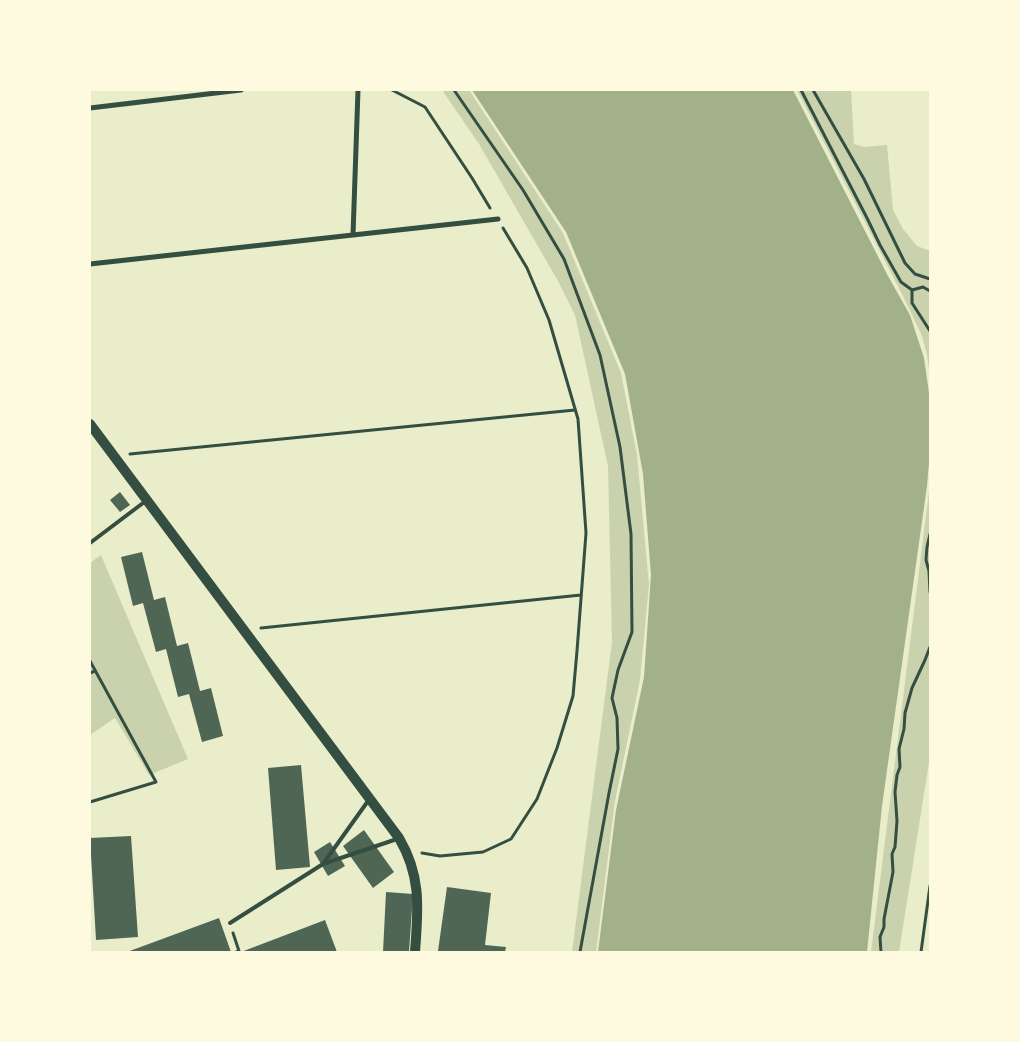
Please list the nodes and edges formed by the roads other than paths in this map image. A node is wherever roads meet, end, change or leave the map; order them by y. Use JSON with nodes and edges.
{"nodes":[{"id":1,"x":241,"y":90,"type":"edge"},
{"id":2,"x":358,"y":90,"type":"edge"},
{"id":3,"x":90,"y":108,"type":"edge"},
{"id":4,"x":498,"y":219,"type":"road end"},
{"id":5,"x":353,"y":235,"type":"junction"},
{"id":6,"x":90,"y":264,"type":"edge"},
{"id":7,"x":90,"y":424,"type":"edge"},
{"id":8,"x":147,"y":500,"type":"junction"},
{"id":9,"x":90,"y":543,"type":"edge"},
{"id":10,"x":370,"y":799,"type":"junction"},
{"id":11,"x":399,"y":838,"type":"junction"},
{"id":12,"x":322,"y":864,"type":"junction"},
{"id":13,"x":230,"y":923,"type":"road end"},
{"id":14,"x":415,"y":952,"type":"edge"}],
"edges":[{"from":1,"to":3,"type":"street"},
{"from":2,"to":5,"type":"street"},
{"from":4,"to":5,"type":"street"},
{"from":5,"to":6,"type":"street"},
{"from":7,"to":8,"type":"main road"},
{"from":8,"to":9,"type":"lane"},
{"from":8,"to":10,"type":"main road"},
{"from":10,"to":11,"type":"main road"},
{"from":10,"to":12,"type":"lane"},
{"from":11,"to":12,"type":"lane"},
{"from":11,"to":14,"type":"main road"},
{"from":12,"to":13,"type":"lane"}]}
